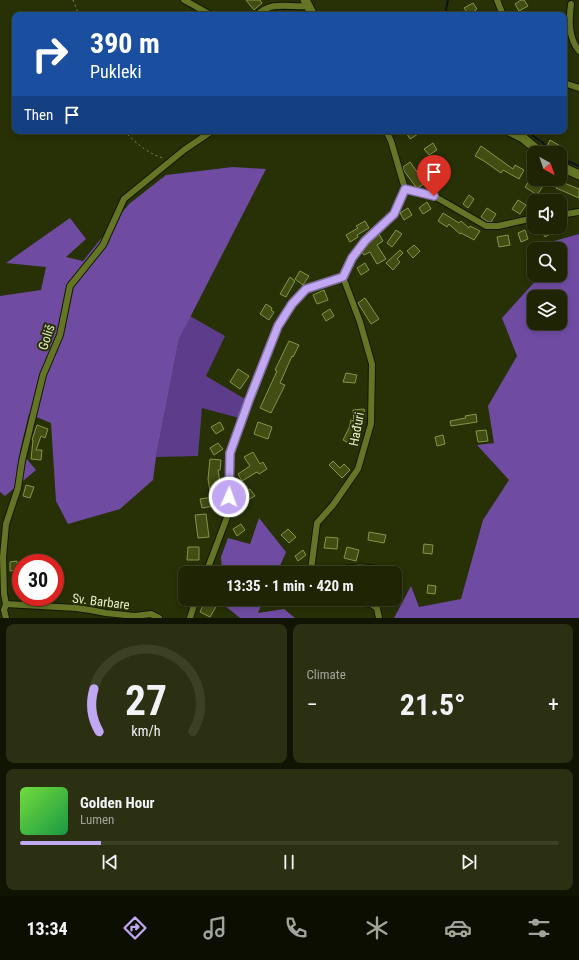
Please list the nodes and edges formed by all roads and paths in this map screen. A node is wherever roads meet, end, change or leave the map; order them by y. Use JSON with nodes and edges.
{"nodes":[{"id":1,"x":74,"y":0,"type":"edge"},
{"id":2,"x":184,"y":0,"type":"edge"},
{"id":3,"x":496,"y":0,"type":"edge"},
{"id":4,"x":306,"y":3,"type":"edge"},
{"id":5,"x":571,"y":4,"type":"dead end"},
{"id":6,"x":78,"y":12,"type":"edge"},
{"id":7,"x":206,"y":12,"type":"edge"},
{"id":8,"x":262,"y":12,"type":"edge"},
{"id":9,"x":311,"y":12,"type":"edge"},
{"id":10,"x":502,"y":12,"type":"edge"},
{"id":11,"x":579,"y":51,"type":"edge"},
{"id":12,"x":567,"y":84,"type":"edge"},
{"id":13,"x":579,"y":88,"type":"edge"},
{"id":14,"x":127,"y":134,"type":"edge"},
{"id":15,"x":208,"y":134,"type":"edge"},
{"id":16,"x":387,"y":134,"type":"edge"},
{"id":17,"x":515,"y":134,"type":"edge"},
{"id":18,"x":533,"y":146,"type":"edge"},
{"id":19,"x":164,"y":158,"type":"dead end"},
{"id":20,"x":567,"y":169,"type":"edge"},
{"id":21,"x":579,"y":175,"type":"edge"},
{"id":22,"x":405,"y":189,"type":"junction"},
{"id":23,"x":579,"y":212,"type":"edge"},
{"id":24,"x":567,"y":215,"type":"edge"},
{"id":25,"x":527,"y":220,"type":"edge"},
{"id":26,"x":343,"y":277,"type":"junction"},
{"id":27,"x":209,"y":566,"type":"edge"},
{"id":28,"x":312,"y":566,"type":"edge"},
{"id":29,"x":6,"y":604,"type":"junction"},
{"id":30,"x":194,"y":606,"type":"edge"},
{"id":31,"x":374,"y":606,"type":"edge"},
{"id":32,"x":6,"y":618,"type":"edge"},
{"id":33,"x":159,"y":618,"type":"edge"},
{"id":34,"x":190,"y":618,"type":"edge"},
{"id":35,"x":379,"y":618,"type":"edge"}],
"edges":[{"from":1,"to":6,"type":"path"},
{"from":2,"to":7,"type":"street"},
{"from":3,"to":10,"type":"street"},
{"from":4,"to":8,"type":"street"},
{"from":4,"to":9,"type":"street"},
{"from":5,"to":11,"type":"street"},
{"from":12,"to":13,"type":"street"},
{"from":14,"to":19,"type":"path"},
{"from":15,"to":29,"type":"street","name":"Goliš"},
{"from":16,"to":22,"type":"street"},
{"from":17,"to":18,"type":"street"},
{"from":20,"to":21,"type":"street"},
{"from":22,"to":25,"type":"street"},
{"from":22,"to":26,"type":"street"},
{"from":23,"to":24,"type":"street"},
{"from":26,"to":27,"type":"street"},
{"from":26,"to":28,"type":"street","name":"Hađuri"},
{"from":29,"to":32,"type":"street"},
{"from":29,"to":33,"type":"street","name":"Sv. Barbare"},
{"from":30,"to":34,"type":"street"},
{"from":31,"to":35,"type":"street"}]}
